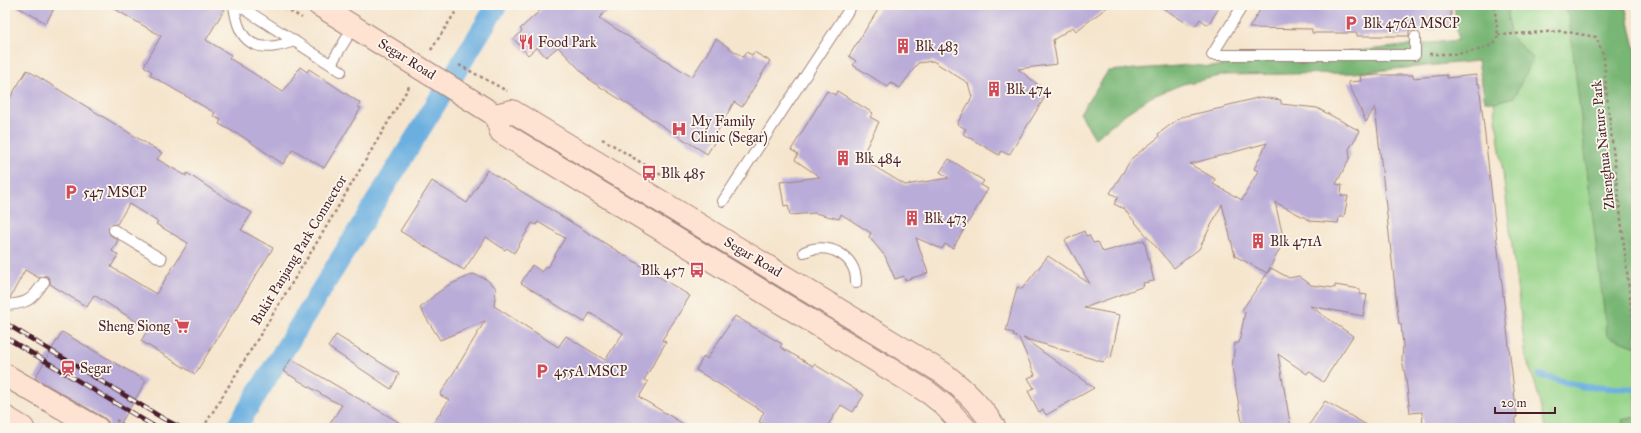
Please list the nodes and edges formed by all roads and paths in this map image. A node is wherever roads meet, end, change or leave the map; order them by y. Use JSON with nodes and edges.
{"nodes":[{"id":1,"x":234,"y":5,"type":"edge"},
{"id":2,"x":238,"y":5,"type":"edge"},
{"id":3,"x":319,"y":5,"type":"edge"},
{"id":4,"x":460,"y":5,"type":"edge"},
{"id":5,"x":852,"y":5,"type":"edge"},
{"id":6,"x":1243,"y":5,"type":"edge"},
{"id":7,"x":1494,"y":5,"type":"edge"},
{"id":8,"x":354,"y":26,"type":"junction"},
{"id":9,"x":1498,"y":34,"type":"junction"},
{"id":10,"x":1415,"y":38,"type":"dead end"},
{"id":11,"x":295,"y":42,"type":"junction"},
{"id":12,"x":431,"y":49,"type":"dead end"},
{"id":13,"x":1427,"y":54,"type":"dead end"},
{"id":14,"x":331,"y":64,"type":"junction"},
{"id":15,"x":341,"y":71,"type":"dead end"},
{"id":16,"x":475,"y":75,"type":"dead end"},
{"id":17,"x":412,"y":82,"type":"dead end"},
{"id":18,"x":513,"y":94,"type":"dead end"},
{"id":19,"x":495,"y":114,"type":"junction"},
{"id":20,"x":723,"y":201,"type":"dead end"},
{"id":21,"x":114,"y":230,"type":"dead end"},
{"id":22,"x":804,"y":252,"type":"dead end"},
{"id":23,"x":160,"y":259,"type":"dead end"},
{"id":24,"x":44,"y":282,"type":"dead end"},
{"id":25,"x":856,"y":283,"type":"dead end"},
{"id":26,"x":5,"y":305,"type":"edge"},
{"id":27,"x":1636,"y":350,"type":"edge"},
{"id":28,"x":5,"y":375,"type":"edge"},
{"id":29,"x":5,"y":417,"type":"edge"},
{"id":30,"x":23,"y":428,"type":"edge"},
{"id":31,"x":97,"y":428,"type":"edge"},
{"id":32,"x":203,"y":428,"type":"edge"},
{"id":33,"x":964,"y":428,"type":"edge"},
{"id":34,"x":995,"y":428,"type":"edge"}],
"edges":[{"from":1,"to":11,"type":"lane"},
{"from":2,"to":11,"type":"lane"},
{"from":3,"to":8,"type":"street","name":"Segar Road"},
{"from":4,"to":12,"type":"path"},
{"from":5,"to":20,"type":"lane"},
{"from":6,"to":10,"type":"lane"},
{"from":7,"to":9,"type":"path"},
{"from":8,"to":14,"type":"lane"},
{"from":8,"to":19,"type":"street","name":"Segar Road"},
{"from":9,"to":13,"type":"path"},
{"from":9,"to":27,"type":"path","name":"Zhenghua Nature Park"},
{"from":11,"to":14,"type":"lane"},
{"from":14,"to":15,"type":"lane"},
{"from":16,"to":18,"type":"path"},
{"from":17,"to":32,"type":"path","name":"Bukit Panjang Park Connector"},
{"from":19,"to":33,"type":"street","name":"Segar Road"},
{"from":19,"to":34,"type":"street","name":"Segar Road"},
{"from":21,"to":23,"type":"lane"},
{"from":22,"to":25,"type":"lane"},
{"from":24,"to":26,"type":"lane"},
{"from":28,"to":31,"type":"street"},
{"from":29,"to":30,"type":"street"}]}
